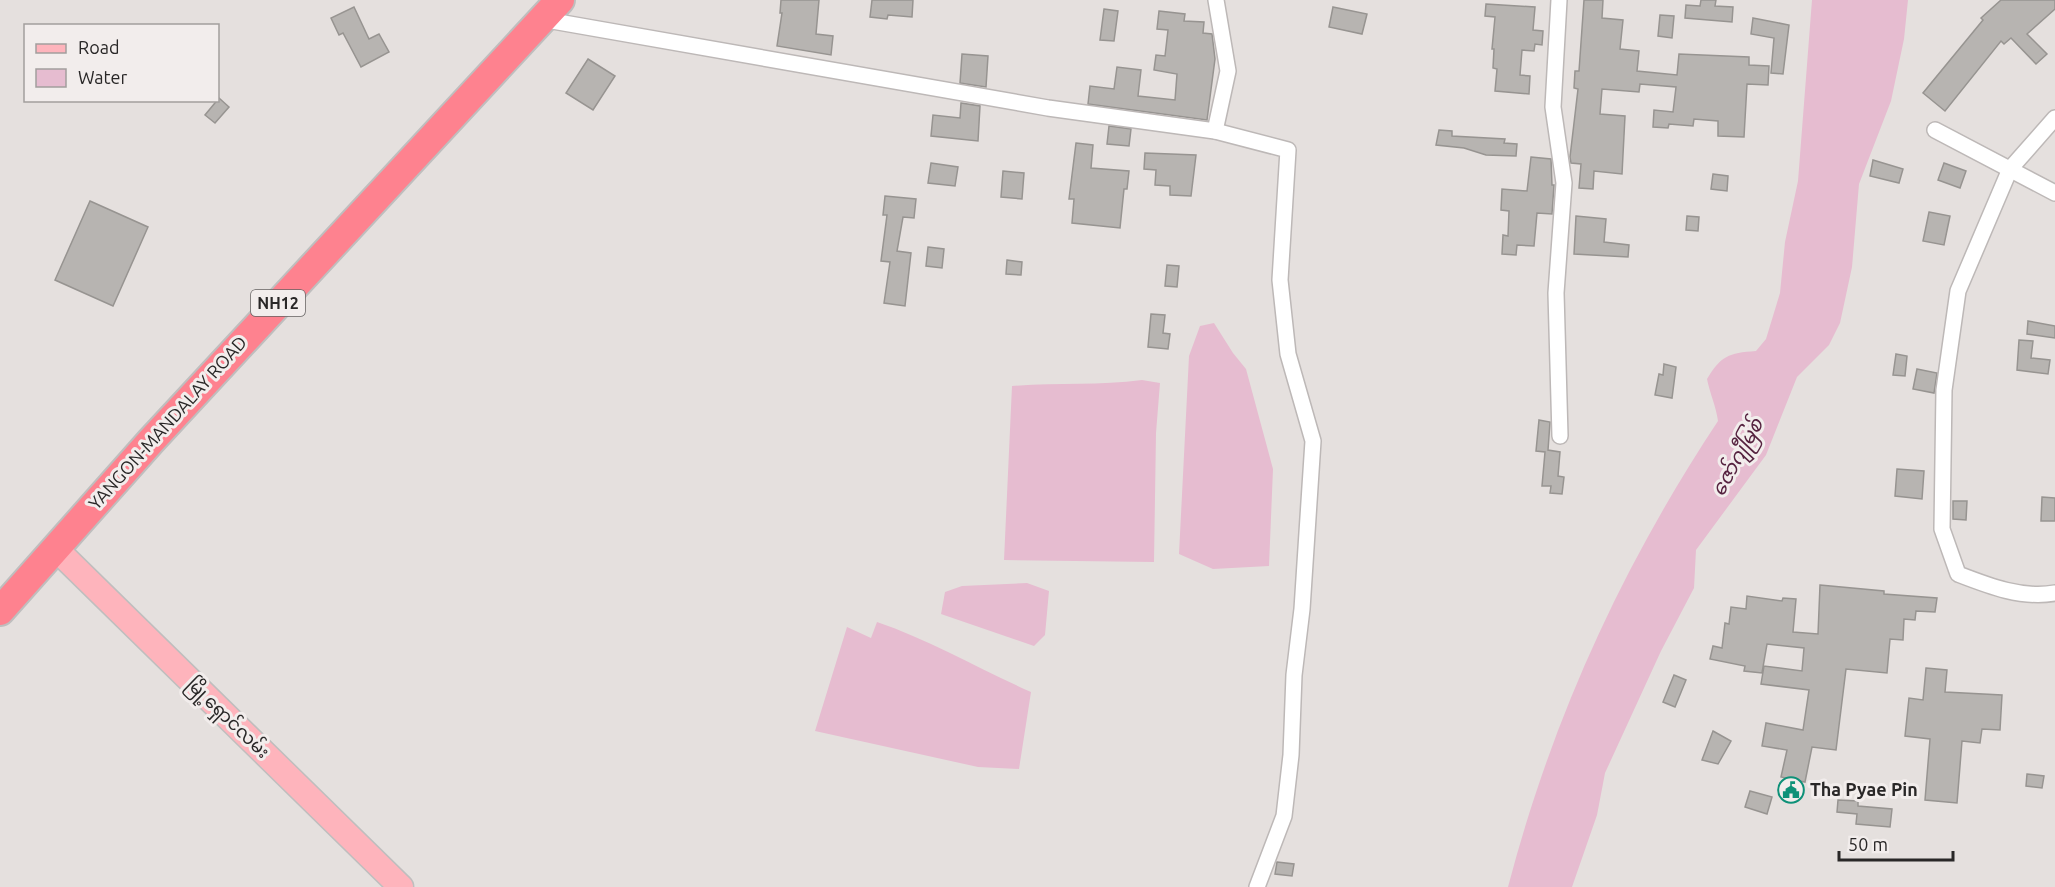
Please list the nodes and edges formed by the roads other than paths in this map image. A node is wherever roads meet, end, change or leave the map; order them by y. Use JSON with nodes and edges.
{"nodes":[{"id":1,"x":1216,"y":0,"type":"edge"},
{"id":2,"x":1559,"y":0,"type":"edge"},
{"id":3,"x":550,"y":10,"type":"edge"},
{"id":4,"x":2055,"y":118,"type":"edge"},
{"id":5,"x":1935,"y":130,"type":"dead end"},
{"id":6,"x":1215,"y":131,"type":"junction"},
{"id":7,"x":2010,"y":169,"type":"junction"},
{"id":8,"x":2055,"y":193,"type":"edge"},
{"id":9,"x":1560,"y":436,"type":"dead end"},
{"id":10,"x":55,"y":548,"type":"junction"},
{"id":11,"x":2055,"y":592,"type":"edge"},
{"id":12,"x":0,"y":610,"type":"edge"},
{"id":13,"x":401,"y":887,"type":"edge"},
{"id":14,"x":1257,"y":887,"type":"edge"}],
"edges":[{"from":1,"to":6,"type":"street"},
{"from":2,"to":9,"type":"street"},
{"from":3,"to":6,"type":"street"},
{"from":3,"to":10,"type":"highway","name":"YANGON-MANDALAY ROAD","number":"NH12"},
{"from":4,"to":7,"type":"street"},
{"from":5,"to":7,"type":"street"},
{"from":6,"to":14,"type":"street"},
{"from":7,"to":8,"type":"street"},
{"from":7,"to":11,"type":"street"},
{"from":10,"to":12,"type":"highway","name":"YANGON-MANDALAY ROAD","number":"NH12"},
{"from":10,"to":13,"type":"main road","name":"မြို့ရှောင်လမ်း"}]}
